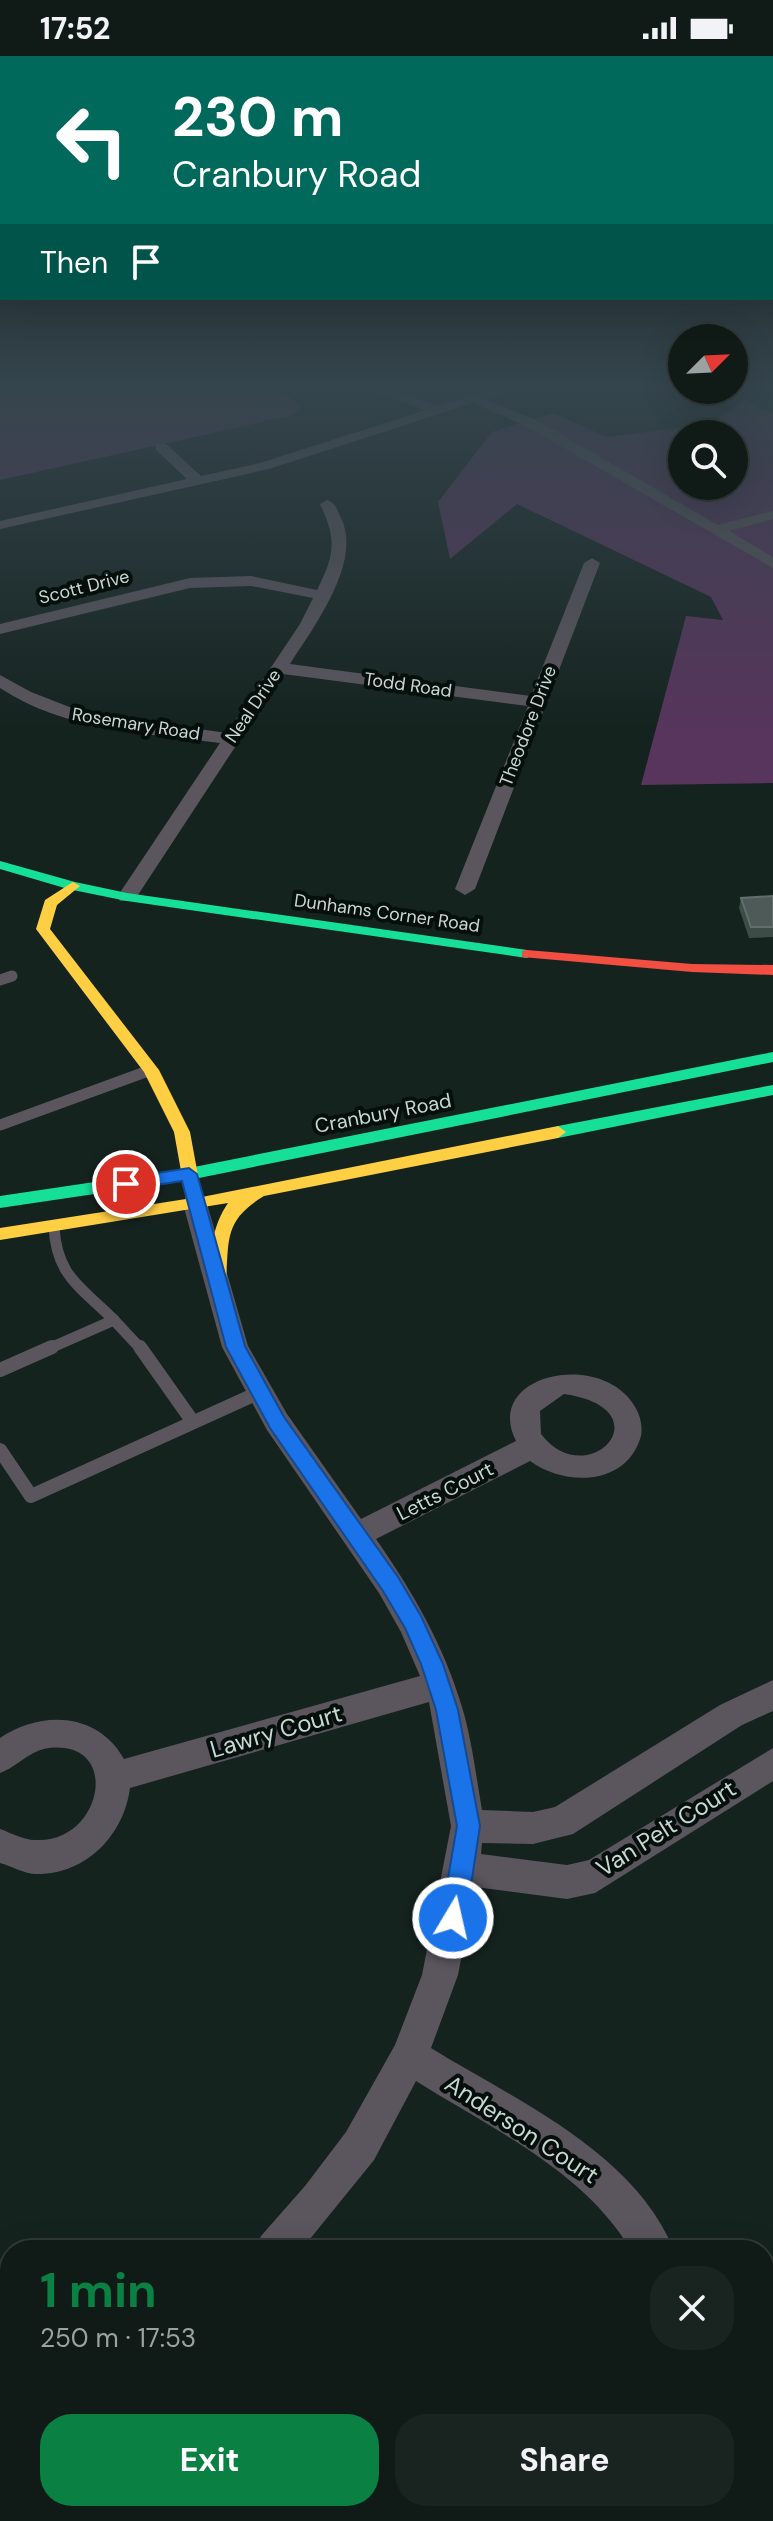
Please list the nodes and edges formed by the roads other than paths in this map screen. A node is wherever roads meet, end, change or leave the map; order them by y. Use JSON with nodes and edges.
{"nodes":[{"id":1,"x":108,"y":501,"type":"edge"},
{"id":2,"x":666,"y":501,"type":"edge"},
{"id":3,"x":327,"y":504,"type":"dead end"},
{"id":4,"x":773,"y":515,"type":"edge"},
{"id":5,"x":0,"y":525,"type":"edge"},
{"id":6,"x":716,"y":530,"type":"junction"},
{"id":7,"x":592,"y":563,"type":"dead end"},
{"id":8,"x":773,"y":563,"type":"edge"},
{"id":9,"x":320,"y":595,"type":"junction"},
{"id":10,"x":0,"y":629,"type":"edge"},
{"id":11,"x":278,"y":668,"type":"junction"},
{"id":12,"x":0,"y":680,"type":"edge"},
{"id":13,"x":537,"y":702,"type":"junction"},
{"id":14,"x":231,"y":739,"type":"junction"},
{"id":15,"x":0,"y":865,"type":"edge"},
{"id":16,"x":73,"y":886,"type":"junction"},
{"id":17,"x":465,"y":889,"type":"dead end"},
{"id":18,"x":127,"y":897,"type":"junction"},
{"id":19,"x":773,"y":970,"type":"edge"},
{"id":20,"x":12,"y":976,"type":"dead end"},
{"id":21,"x":0,"y":980,"type":"edge"},
{"id":22,"x":773,"y":1057,"type":"edge"},
{"id":23,"x":151,"y":1070,"type":"junction"},
{"id":24,"x":773,"y":1090,"type":"edge"},
{"id":25,"x":0,"y":1125,"type":"edge"},
{"id":26,"x":192,"y":1189,"type":"junction"},
{"id":27,"x":267,"y":1190,"type":"junction"},
{"id":28,"x":0,"y":1202,"type":"edge"},
{"id":29,"x":54,"y":1226,"type":"junction"},
{"id":30,"x":0,"y":1234,"type":"edge"},
{"id":31,"x":217,"y":1281,"type":"junction"},
{"id":32,"x":113,"y":1319,"type":"junction"},
{"id":33,"x":0,"y":1370,"type":"edge"},
{"id":34,"x":260,"y":1392,"type":"junction"},
{"id":35,"x":193,"y":1422,"type":"junction"},
{"id":36,"x":533,"y":1446,"type":"dead end"},
{"id":37,"x":0,"y":1450,"type":"edge"},
{"id":38,"x":356,"y":1535,"type":"junction"},
{"id":39,"x":439,"y":1685,"type":"junction"},
{"id":40,"x":773,"y":1695,"type":"edge"},
{"id":41,"x":0,"y":1758,"type":"edge"},
{"id":42,"x":773,"y":1763,"type":"edge"},
{"id":43,"x":114,"y":1777,"type":"junction"},
{"id":44,"x":468,"y":1826,"type":"junction"},
{"id":45,"x":0,"y":1846,"type":"edge"},
{"id":46,"x":461,"y":1868,"type":"junction"},
{"id":47,"x":409,"y":2056,"type":"junction"},
{"id":48,"x":284,"y":2240,"type":"edge"},
{"id":49,"x":648,"y":2240,"type":"edge"}],
"edges":[{"from":1,"to":5,"type":"street"},
{"from":2,"to":6,"type":"street"},
{"from":3,"to":9,"type":"street","name":"Neal Drive"},
{"from":4,"to":6,"type":"street"},
{"from":6,"to":8,"type":"street"},
{"from":7,"to":13,"type":"street","name":"Theodore Drive"},
{"from":9,"to":10,"type":"street","name":"Scott Drive"},
{"from":9,"to":11,"type":"street","name":"Neal Drive"},
{"from":11,"to":13,"type":"street","name":"Todd Road"},
{"from":11,"to":14,"type":"street","name":"Neal Drive"},
{"from":12,"to":14,"type":"street","name":"Rosemary Road"},
{"from":13,"to":17,"type":"street","name":"Theodore Drive"},
{"from":14,"to":18,"type":"street","name":"Neal Drive"},
{"from":15,"to":16,"type":"main road","name":"Dunhams Corner Road"},
{"from":16,"to":18,"type":"main road","name":"Dunhams Corner Road"},
{"from":16,"to":23,"type":"main road"},
{"from":18,"to":19,"type":"main road","name":"Dunhams Corner Road"},
{"from":20,"to":21,"type":"lane"},
{"from":22,"to":26,"type":"main road","name":"Cranbury Road"},
{"from":23,"to":25,"type":"lane"},
{"from":23,"to":26,"type":"main road"},
{"from":24,"to":27,"type":"main road","name":"Cranbury Road"},
{"from":26,"to":27,"type":"main road","name":"Cranbury Road"},
{"from":26,"to":28,"type":"main road","name":"Cranbury Road"},
{"from":26,"to":29,"type":"main road","name":"Cranbury Road"},
{"from":26,"to":31,"type":"street"},
{"from":27,"to":31,"type":"main road"},
{"from":29,"to":30,"type":"main road","name":"Cranbury Road"},
{"from":29,"to":32,"type":"lane"},
{"from":31,"to":34,"type":"street"},
{"from":32,"to":33,"type":"lane"},
{"from":32,"to":35,"type":"lane"},
{"from":34,"to":35,"type":"lane"},
{"from":34,"to":38,"type":"street"},
{"from":35,"to":37,"type":"lane"},
{"from":36,"to":38,"type":"street","name":"Letts Court"},
{"from":38,"to":39,"type":"street"},
{"from":39,"to":43,"type":"street","name":"Lawry Court"},
{"from":39,"to":44,"type":"street"},
{"from":40,"to":44,"type":"street"},
{"from":41,"to":43,"type":"street"},
{"from":42,"to":46,"type":"street","name":"Van Pelt Court"},
{"from":43,"to":45,"type":"street"},
{"from":44,"to":46,"type":"street"},
{"from":46,"to":47,"type":"street"},
{"from":47,"to":48,"type":"street"},
{"from":47,"to":49,"type":"street","name":"Anderson Court"}]}
